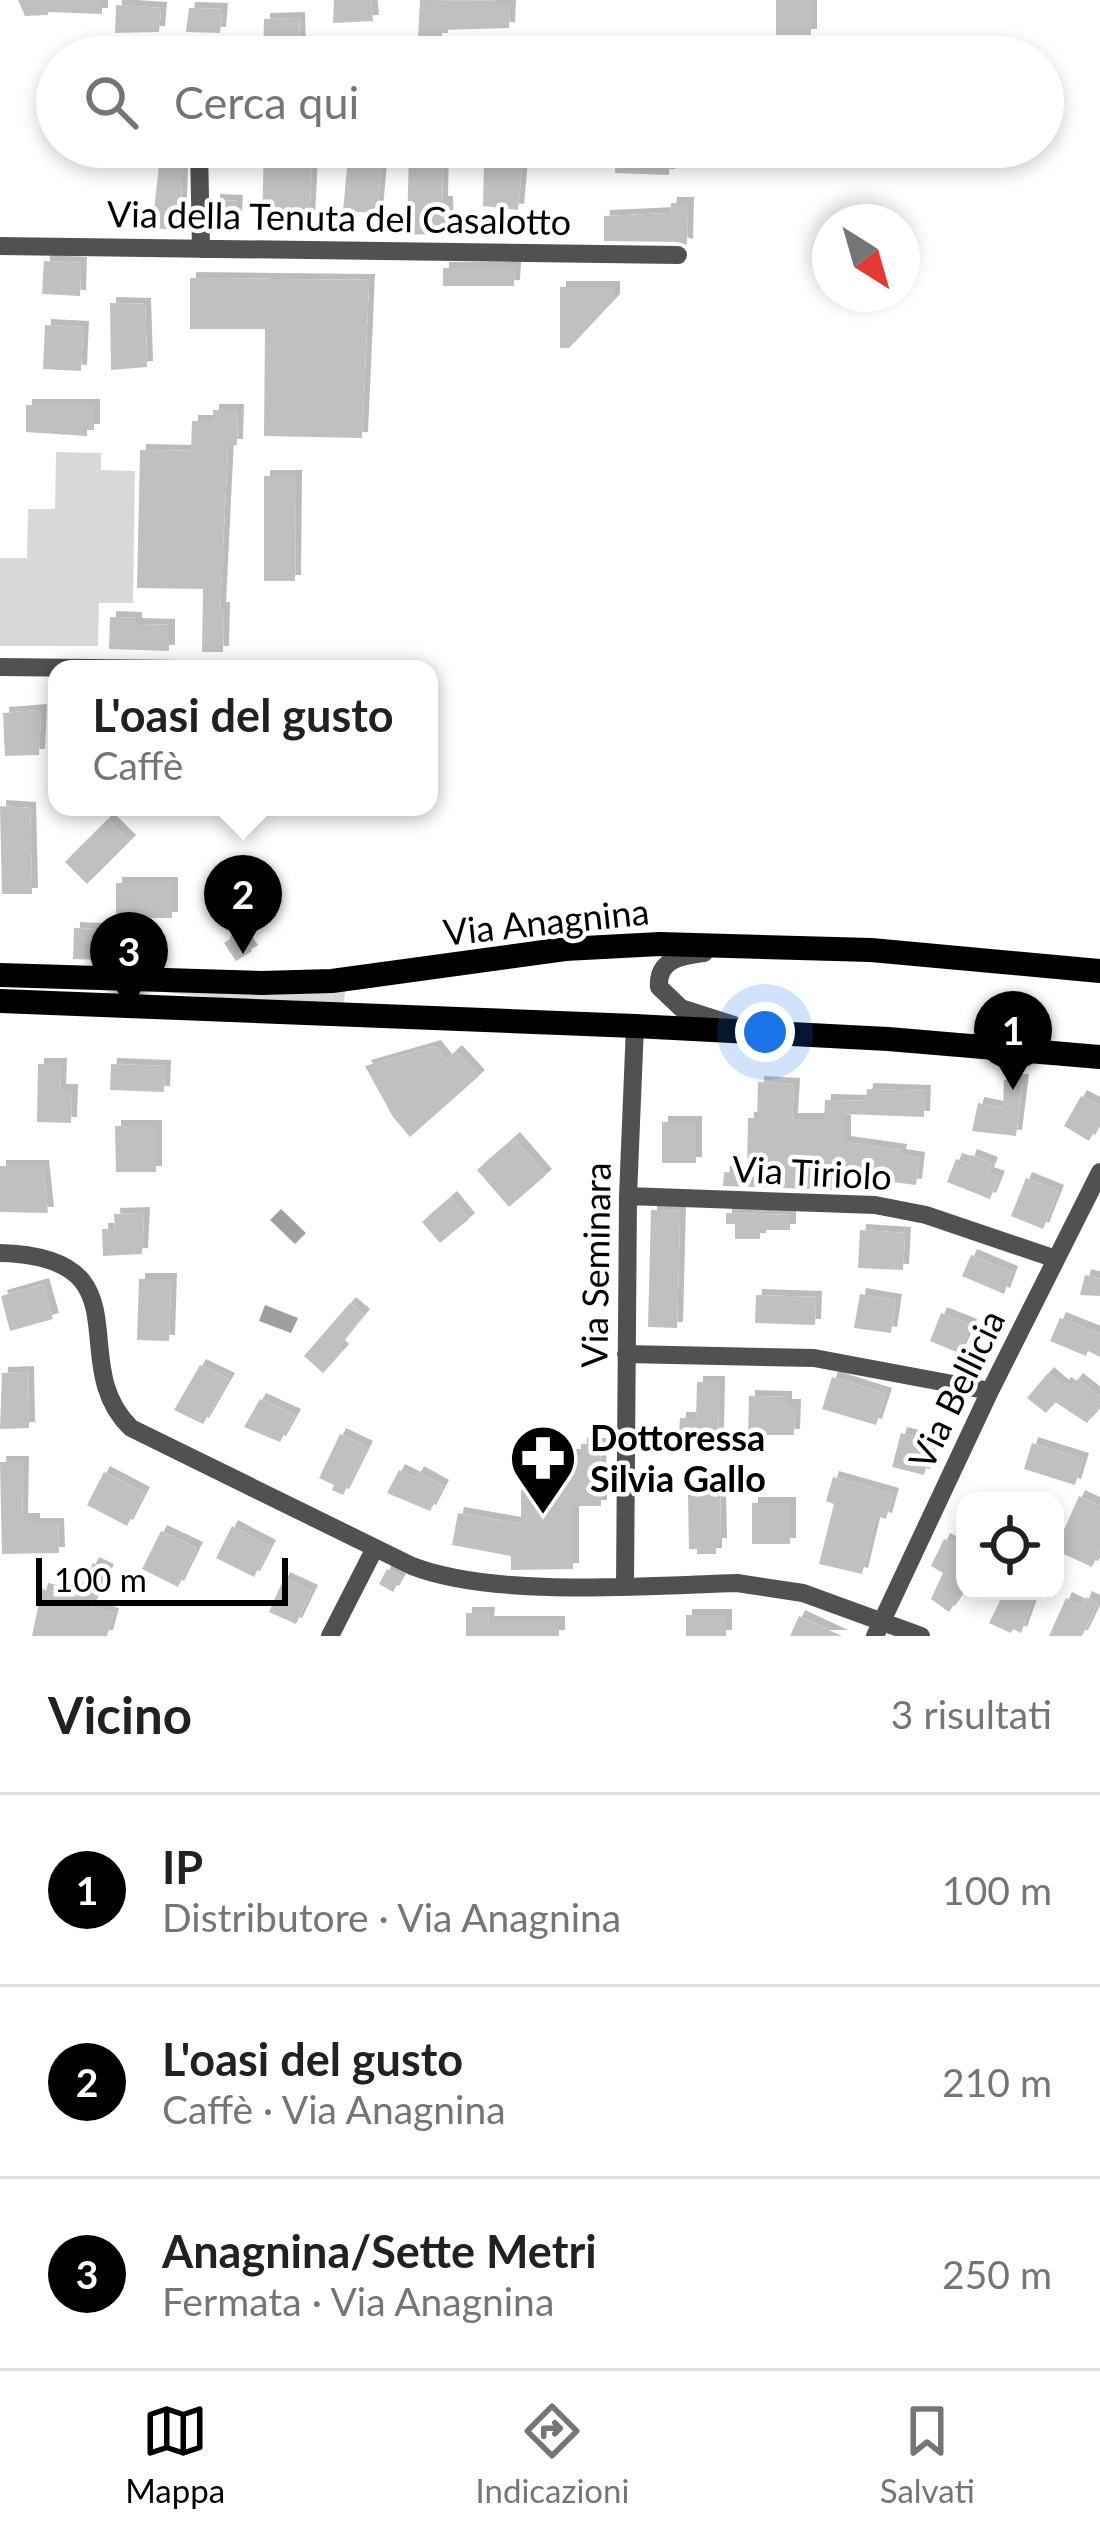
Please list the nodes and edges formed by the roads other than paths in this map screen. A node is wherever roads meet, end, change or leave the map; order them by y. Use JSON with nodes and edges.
{"nodes":[{"id":1,"x":199,"y":168,"type":"edge"},
{"id":2,"x":0,"y":246,"type":"edge"},
{"id":3,"x":201,"y":248,"type":"junction"},
{"id":4,"x":678,"y":255,"type":"dead end"},
{"id":5,"x":0,"y":667,"type":"edge"},
{"id":6,"x":48,"y":668,"type":"edge"},
{"id":7,"x":799,"y":947,"type":"junction"},
{"id":8,"x":1100,"y":971,"type":"edge"},
{"id":9,"x":0,"y":975,"type":"edge"},
{"id":10,"x":0,"y":1001,"type":"edge"},
{"id":11,"x":635,"y":1026,"type":"junction"},
{"id":12,"x":760,"y":1034,"type":"junction"},
{"id":13,"x":1100,"y":1057,"type":"edge"},
{"id":14,"x":1100,"y":1172,"type":"edge"},
{"id":15,"x":628,"y":1196,"type":"junction"},
{"id":16,"x":0,"y":1253,"type":"edge"},
{"id":17,"x":1056,"y":1259,"type":"junction"},
{"id":18,"x":626,"y":1354,"type":"junction"},
{"id":19,"x":990,"y":1391,"type":"junction"},
{"id":20,"x":375,"y":1548,"type":"junction"},
{"id":21,"x":625,"y":1585,"type":"junction"},
{"id":22,"x":878,"y":1629,"type":"edge"},
{"id":23,"x":330,"y":1636,"type":"edge"},
{"id":24,"x":920,"y":1636,"type":"edge"}],
"edges":[{"from":1,"to":3,"type":"street"},
{"from":2,"to":3,"type":"street","name":"Via della Tenuta del Casalotto"},
{"from":3,"to":4,"type":"street","name":"Via della Tenuta del Casalotto"},
{"from":5,"to":6,"type":"street"},
{"from":7,"to":8,"type":"main road","name":"Via Anagnina"},
{"from":7,"to":9,"type":"main road","name":"Via Anagnina"},
{"from":7,"to":12,"type":"street"},
{"from":10,"to":11,"type":"main road"},
{"from":11,"to":12,"type":"main road"},
{"from":11,"to":15,"type":"street","name":"Via Seminara"},
{"from":12,"to":13,"type":"main road"},
{"from":14,"to":17,"type":"street","name":"Via Bellicia"},
{"from":15,"to":17,"type":"street","name":"Via Tiriolo"},
{"from":15,"to":18,"type":"street","name":"Via Seminara"},
{"from":16,"to":20,"type":"street"},
{"from":17,"to":19,"type":"street","name":"Via Bellicia"},
{"from":18,"to":19,"type":"street"},
{"from":18,"to":21,"type":"street","name":"Via Seminara"},
{"from":19,"to":22,"type":"street","name":"Via Bellicia"},
{"from":20,"to":21,"type":"street"},
{"from":20,"to":23,"type":"street"},
{"from":21,"to":22,"type":"street"},
{"from":22,"to":24,"type":"street"}]}
